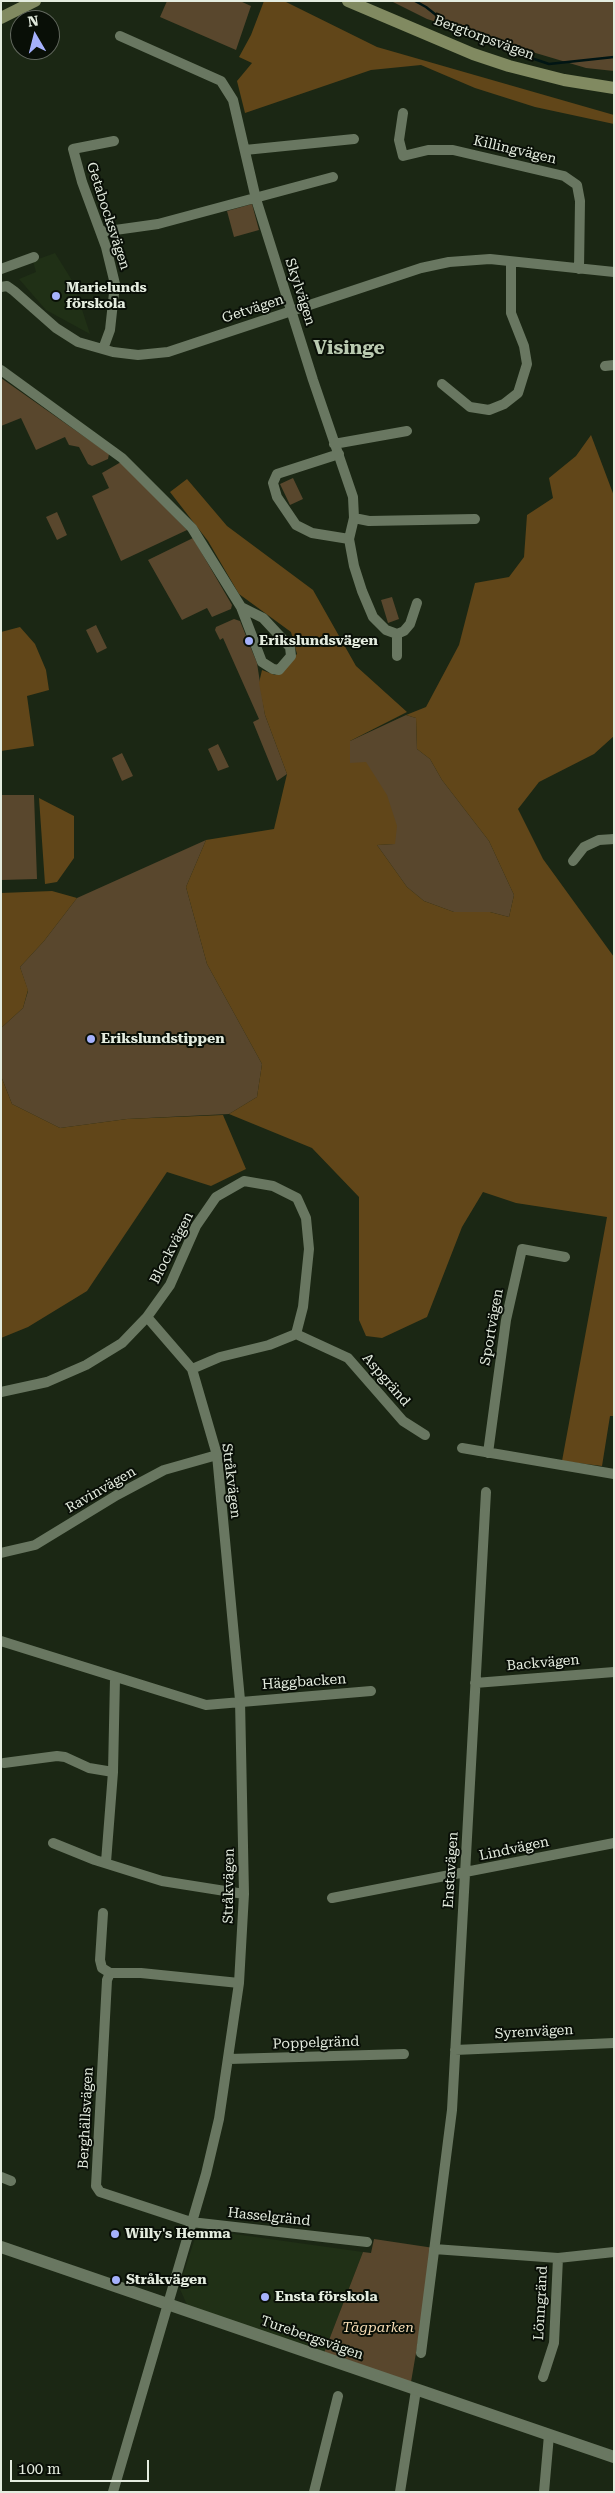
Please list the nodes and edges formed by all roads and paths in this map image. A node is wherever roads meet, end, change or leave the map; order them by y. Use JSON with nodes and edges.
{"nodes":[{"id":1,"x":36,"y":1,"type":"edge"},
{"id":2,"x":348,"y":1,"type":"edge"},
{"id":3,"x":1,"y":18,"type":"edge"},
{"id":4,"x":120,"y":36,"type":"dead end"},
{"id":5,"x":614,"y":88,"type":"edge"},
{"id":6,"x":403,"y":114,"type":"dead end"},
{"id":7,"x":354,"y":139,"type":"dead end"},
{"id":8,"x":114,"y":141,"type":"dead end"},
{"id":9,"x":245,"y":150,"type":"junction"},
{"id":10,"x":333,"y":177,"type":"dead end"},
{"id":11,"x":256,"y":198,"type":"junction"},
{"id":12,"x":101,"y":232,"type":"junction"},
{"id":13,"x":34,"y":257,"type":"dead end"},
{"id":14,"x":511,"y":262,"type":"junction"},
{"id":15,"x":579,"y":269,"type":"junction"},
{"id":16,"x":1,"y":270,"type":"edge"},
{"id":17,"x":614,"y":272,"type":"edge"},
{"id":18,"x":4,"y":287,"type":"edge"},
{"id":19,"x":291,"y":311,"type":"junction"},
{"id":20,"x":103,"y":349,"type":"junction"},
{"id":21,"x":1,"y":370,"type":"edge"},
{"id":22,"x":442,"y":384,"type":"dead end"},
{"id":23,"x":407,"y":431,"type":"dead end"},
{"id":24,"x":334,"y":444,"type":"junction"},
{"id":25,"x":339,"y":454,"type":"junction"},
{"id":26,"x":354,"y":518,"type":"junction"},
{"id":27,"x":475,"y":519,"type":"dead end"},
{"id":28,"x":349,"y":539,"type":"junction"},
{"id":29,"x":417,"y":603,"type":"dead end"},
{"id":30,"x":241,"y":608,"type":"junction"},
{"id":31,"x":396,"y":634,"type":"junction"},
{"id":32,"x":397,"y":656,"type":"dead end"},
{"id":33,"x":614,"y":839,"type":"edge"},
{"id":34,"x":574,"y":862,"type":"dead end"},
{"id":35,"x":565,"y":1257,"type":"dead end"},
{"id":36,"x":147,"y":1316,"type":"junction"},
{"id":37,"x":296,"y":1334,"type":"junction"},
{"id":38,"x":192,"y":1369,"type":"junction"},
{"id":39,"x":1,"y":1392,"type":"edge"},
{"id":40,"x":425,"y":1435,"type":"dead end"},
{"id":41,"x":462,"y":1448,"type":"dead end"},
{"id":42,"x":488,"y":1453,"type":"junction"},
{"id":43,"x":217,"y":1455,"type":"junction"},
{"id":44,"x":614,"y":1474,"type":"edge"},
{"id":45,"x":486,"y":1492,"type":"dead end"},
{"id":46,"x":1,"y":1553,"type":"edge"},
{"id":47,"x":1,"y":1640,"type":"edge"},
{"id":48,"x":614,"y":1672,"type":"edge"},
{"id":49,"x":114,"y":1678,"type":"junction"},
{"id":50,"x":475,"y":1683,"type":"junction"},
{"id":51,"x":371,"y":1691,"type":"dead end"},
{"id":52,"x":240,"y":1700,"type":"junction"},
{"id":53,"x":4,"y":1763,"type":"dead end"},
{"id":54,"x":113,"y":1772,"type":"junction"},
{"id":55,"x":53,"y":1843,"type":"dead end"},
{"id":56,"x":614,"y":1843,"type":"edge"},
{"id":57,"x":106,"y":1862,"type":"junction"},
{"id":58,"x":466,"y":1873,"type":"junction"},
{"id":59,"x":244,"y":1894,"type":"junction"},
{"id":60,"x":332,"y":1898,"type":"dead end"},
{"id":61,"x":103,"y":1913,"type":"dead end"},
{"id":62,"x":110,"y":1973,"type":"junction"},
{"id":63,"x":239,"y":1983,"type":"junction"},
{"id":64,"x":614,"y":2043,"type":"edge"},
{"id":65,"x":455,"y":2050,"type":"junction"},
{"id":66,"x":404,"y":2054,"type":"dead end"},
{"id":67,"x":229,"y":2060,"type":"junction"},
{"id":68,"x":1,"y":2177,"type":"edge"},
{"id":69,"x":11,"y":2181,"type":"dead end"},
{"id":70,"x":168,"y":2215,"type":"joint"},
{"id":71,"x":191,"y":2222,"type":"junction"},
{"id":72,"x":367,"y":2242,"type":"dead end"},
{"id":73,"x":1,"y":2247,"type":"edge"},
{"id":74,"x":434,"y":2249,"type":"junction"},
{"id":75,"x":614,"y":2252,"type":"edge"},
{"id":76,"x":558,"y":2258,"type":"junction"},
{"id":77,"x":168,"y":2305,"type":"junction"},
{"id":78,"x":421,"y":2353,"type":"dead end"},
{"id":79,"x":543,"y":2377,"type":"dead end"},
{"id":80,"x":416,"y":2390,"type":"junction"},
{"id":81,"x":338,"y":2396,"type":"dead end"},
{"id":82,"x":549,"y":2435,"type":"junction"},
{"id":83,"x":614,"y":2457,"type":"edge"},
{"id":84,"x":113,"y":2492,"type":"edge"},
{"id":85,"x":314,"y":2492,"type":"edge"},
{"id":86,"x":400,"y":2492,"type":"edge"},
{"id":87,"x":544,"y":2492,"type":"edge"}],
"edges":[{"from":1,"to":3,"type":"main road"},
{"from":2,"to":5,"type":"main road","name":"Bergtorpsvägen"},
{"from":4,"to":9,"type":"street","name":"Skylvägen"},
{"from":6,"to":15,"type":"street","name":"Killingvägen"},
{"from":7,"to":9,"type":"street"},
{"from":8,"to":12,"type":"street","name":"Getabocksvägen"},
{"from":9,"to":11,"type":"street","name":"Skylvägen"},
{"from":10,"to":11,"type":"street"},
{"from":11,"to":12,"type":"street"},
{"from":11,"to":19,"type":"street","name":"Skylvägen"},
{"from":12,"to":20,"type":"street","name":"Getabocksvägen"},
{"from":13,"to":16,"type":"street","name":"Getvägen"},
{"from":14,"to":15,"type":"street","name":"Getvägen"},
{"from":14,"to":19,"type":"street","name":"Getvägen"},
{"from":14,"to":22,"type":"street"},
{"from":15,"to":17,"type":"street","name":"Getvägen"},
{"from":16,"to":18,"type":"street","name":"Getvägen"},
{"from":18,"to":20,"type":"street","name":"Getvägen"},
{"from":19,"to":20,"type":"street","name":"Getvägen"},
{"from":19,"to":24,"type":"street","name":"Skylvägen"},
{"from":21,"to":30,"type":"street"},
{"from":23,"to":24,"type":"street"},
{"from":24,"to":25,"type":"street","name":"Skylvägen"},
{"from":25,"to":26,"type":"street","name":"Skylvägen"},
{"from":25,"to":28,"type":"street"},
{"from":26,"to":27,"type":"street"},
{"from":26,"to":28,"type":"street","name":"Skylvägen"},
{"from":28,"to":31,"type":"street","name":"Skylvägen"},
{"from":29,"to":31,"type":"street"},
{"from":30,"to":30,"type":"street"},
{"from":31,"to":32,"type":"street"},
{"from":33,"to":34,"type":"street"},
{"from":35,"to":42,"type":"street","name":"Sportvägen"},
{"from":36,"to":37,"type":"street","name":"Blockvägen"},
{"from":36,"to":38,"type":"street","name":"Stråkvägen"},
{"from":36,"to":39,"type":"street"},
{"from":37,"to":38,"type":"street"},
{"from":37,"to":40,"type":"street","name":"Aspgränd"},
{"from":38,"to":43,"type":"street","name":"Stråkvägen"},
{"from":41,"to":42,"type":"street"},
{"from":42,"to":44,"type":"street"},
{"from":43,"to":46,"type":"street","name":"Ravinvägen"},
{"from":43,"to":52,"type":"street","name":"Stråkvägen"},
{"from":45,"to":50,"type":"street","name":"Enstavägen"},
{"from":47,"to":49,"type":"street","name":"Häggbacken"},
{"from":48,"to":50,"type":"street","name":"Backvägen"},
{"from":49,"to":52,"type":"street","name":"Häggbacken"},
{"from":49,"to":54,"type":"street"},
{"from":50,"to":58,"type":"street","name":"Enstavägen"},
{"from":51,"to":52,"type":"street","name":"Häggbacken"},
{"from":52,"to":59,"type":"street","name":"Stråkvägen"},
{"from":53,"to":54,"type":"street"},
{"from":54,"to":57,"type":"street"},
{"from":55,"to":57,"type":"street"},
{"from":56,"to":58,"type":"street","name":"Lindvägen"},
{"from":57,"to":59,"type":"street"},
{"from":58,"to":60,"type":"street","name":"Lindvägen"},
{"from":58,"to":65,"type":"street","name":"Enstavägen"},
{"from":59,"to":63,"type":"street","name":"Stråkvägen"},
{"from":61,"to":62,"type":"street"},
{"from":62,"to":63,"type":"street"},
{"from":62,"to":70,"type":"street","name":"Berghällsvägen"},
{"from":63,"to":67,"type":"street","name":"Stråkvägen"},
{"from":64,"to":65,"type":"street","name":"Syrenvägen"},
{"from":65,"to":74,"type":"street","name":"Enstavägen"},
{"from":66,"to":67,"type":"street","name":"Poppelgränd"},
{"from":67,"to":71,"type":"street","name":"Stråkvägen"},
{"from":68,"to":69,"type":"street"},
{"from":70,"to":71,"type":"street","name":"Hasselgränd"},
{"from":71,"to":72,"type":"street","name":"Hasselgränd"},
{"from":71,"to":77,"type":"street","name":"Stråkvägen"},
{"from":73,"to":77,"type":"street","name":"Turebergsvägen"},
{"from":74,"to":76,"type":"street"},
{"from":74,"to":78,"type":"street","name":"Enstavägen"},
{"from":75,"to":76,"type":"street"},
{"from":76,"to":79,"type":"street","name":"Lönngränd"},
{"from":77,"to":80,"type":"street","name":"Turebergsvägen"},
{"from":77,"to":84,"type":"street","name":"Stråkvägen"},
{"from":80,"to":82,"type":"street","name":"Turebergsvägen"},
{"from":80,"to":86,"type":"street"},
{"from":81,"to":85,"type":"street"},
{"from":82,"to":83,"type":"street","name":"Turebergsvägen"},
{"from":82,"to":87,"type":"street"}]}
